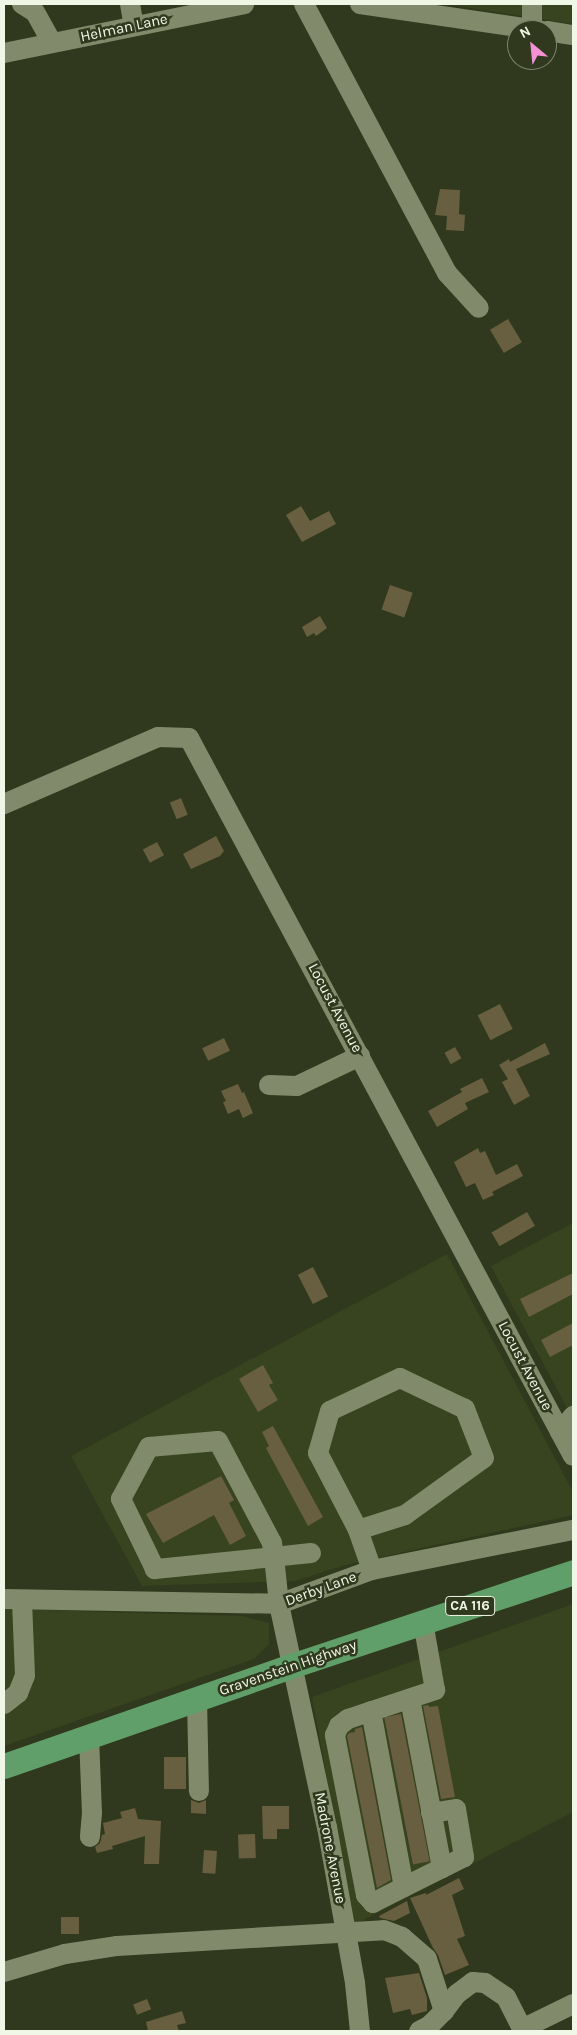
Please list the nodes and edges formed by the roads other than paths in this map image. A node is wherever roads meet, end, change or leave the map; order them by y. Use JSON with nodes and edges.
{"nodes":[{"id":1,"x":22,"y":4,"type":"edge"},
{"id":2,"x":130,"y":4,"type":"edge"},
{"id":3,"x":244,"y":4,"type":"edge"},
{"id":4,"x":304,"y":4,"type":"edge"},
{"id":5,"x":360,"y":4,"type":"edge"},
{"id":6,"x":532,"y":4,"type":"edge"},
{"id":7,"x":390,"y":6,"type":"edge"},
{"id":8,"x":536,"y":20,"type":"edge"},
{"id":9,"x":507,"y":25,"type":"edge"},
{"id":10,"x":134,"y":26,"type":"junction"},
{"id":11,"x":557,"y":33,"type":"edge"},
{"id":12,"x":573,"y":35,"type":"edge"},
{"id":13,"x":52,"y":43,"type":"junction"},
{"id":14,"x":4,"y":52,"type":"edge"},
{"id":15,"x":479,"y":308,"type":"dead end"},
{"id":16,"x":4,"y":804,"type":"edge"},
{"id":17,"x":360,"y":1056,"type":"junction"},
{"id":18,"x":269,"y":1085,"type":"dead end"},
{"id":19,"x":573,"y":1416,"type":"edge"},
{"id":20,"x":560,"y":1432,"type":"junction"},
{"id":21,"x":573,"y":1456,"type":"edge"},
{"id":22,"x":358,"y":1530,"type":"junction"},
{"id":23,"x":573,"y":1530,"type":"edge"},
{"id":24,"x":311,"y":1553,"type":"dead end"},
{"id":25,"x":274,"y":1557,"type":"junction"},
{"id":26,"x":372,"y":1570,"type":"junction"},
{"id":27,"x":573,"y":1572,"type":"edge"},
{"id":28,"x":13,"y":1600,"type":"edge"},
{"id":29,"x":279,"y":1604,"type":"junction"},
{"id":30,"x":423,"y":1622,"type":"junction"},
{"id":31,"x":292,"y":1666,"type":"junction"},
{"id":32,"x":197,"y":1699,"type":"junction"},
{"id":33,"x":410,"y":1699,"type":"junction"},
{"id":34,"x":4,"y":1704,"type":"edge"},
{"id":35,"x":372,"y":1711,"type":"junction"},
{"id":36,"x":89,"y":1736,"type":"junction"},
{"id":37,"x":4,"y":1766,"type":"edge"},
{"id":38,"x":199,"y":1791,"type":"dead end"},
{"id":39,"x":352,"y":1823,"type":"junction"},
{"id":40,"x":327,"y":1828,"type":"junction"},
{"id":41,"x":90,"y":1837,"type":"dead end"},
{"id":42,"x":404,"y":1887,"type":"junction"},
{"id":43,"x":346,"y":1934,"type":"junction"},
{"id":44,"x":4,"y":1972,"type":"edge"},
{"id":45,"x":573,"y":2004,"type":"edge"},
{"id":46,"x":444,"y":2011,"type":"junction"},
{"id":47,"x":523,"y":2030,"type":"edge"},
{"id":48,"x":360,"y":2031,"type":"edge"},
{"id":49,"x":418,"y":2031,"type":"edge"}],
"edges":[{"from":1,"to":13,"type":"street"},
{"from":2,"to":10,"type":"street"},
{"from":3,"to":10,"type":"street","name":"Helman Lane"},
{"from":4,"to":15,"type":"street"},
{"from":5,"to":7,"type":"street"},
{"from":6,"to":8,"type":"street"},
{"from":7,"to":9,"type":"street"},
{"from":10,"to":13,"type":"street","name":"Helman Lane"},
{"from":11,"to":12,"type":"street"},
{"from":13,"to":14,"type":"street","name":"Helman Lane"},
{"from":16,"to":17,"type":"street","name":"Locust Avenue"},
{"from":17,"to":18,"type":"street"},
{"from":17,"to":20,"type":"street","name":"Locust Avenue"},
{"from":19,"to":20,"type":"street"},
{"from":20,"to":21,"type":"street","name":"Locust Avenue"},
{"from":22,"to":22,"type":"street"},
{"from":22,"to":26,"type":"street"},
{"from":23,"to":26,"type":"street","name":"Derby Lane"},
{"from":24,"to":25,"type":"street"},
{"from":25,"to":25,"type":"street"},
{"from":25,"to":29,"type":"street","name":"Madrone Avenue"},
{"from":26,"to":29,"type":"street","name":"Derby Lane"},
{"from":27,"to":30,"type":"main road","name":"Gravenstein Highway","number":"CA 116"},
{"from":28,"to":29,"type":"street","name":"Derby Lane"},
{"from":28,"to":34,"type":"street"},
{"from":29,"to":31,"type":"street","name":"Madrone Avenue"},
{"from":30,"to":31,"type":"main road","name":"Gravenstein Highway","number":"CA 116"},
{"from":30,"to":33,"type":"street"},
{"from":31,"to":32,"type":"main road","name":"Gravenstein Highway","number":"CA 116"},
{"from":31,"to":40,"type":"street","name":"Madrone Avenue"},
{"from":32,"to":36,"type":"main road","name":"Gravenstein Highway","number":"CA 116"},
{"from":32,"to":38,"type":"street"},
{"from":33,"to":35,"type":"street"},
{"from":33,"to":42,"type":"street"},
{"from":35,"to":39,"type":"street"},
{"from":35,"to":42,"type":"street"},
{"from":36,"to":37,"type":"main road","name":"Gravenstein Highway","number":"CA 116"},
{"from":36,"to":41,"type":"street"},
{"from":39,"to":40,"type":"street"},
{"from":39,"to":42,"type":"street"},
{"from":40,"to":43,"type":"street","name":"Madrone Avenue"},
{"from":43,"to":44,"type":"street"},
{"from":43,"to":46,"type":"street"},
{"from":43,"to":48,"type":"street","name":"Madrone Avenue"},
{"from":45,"to":47,"type":"street"},
{"from":46,"to":47,"type":"street"},
{"from":46,"to":49,"type":"street"}]}
